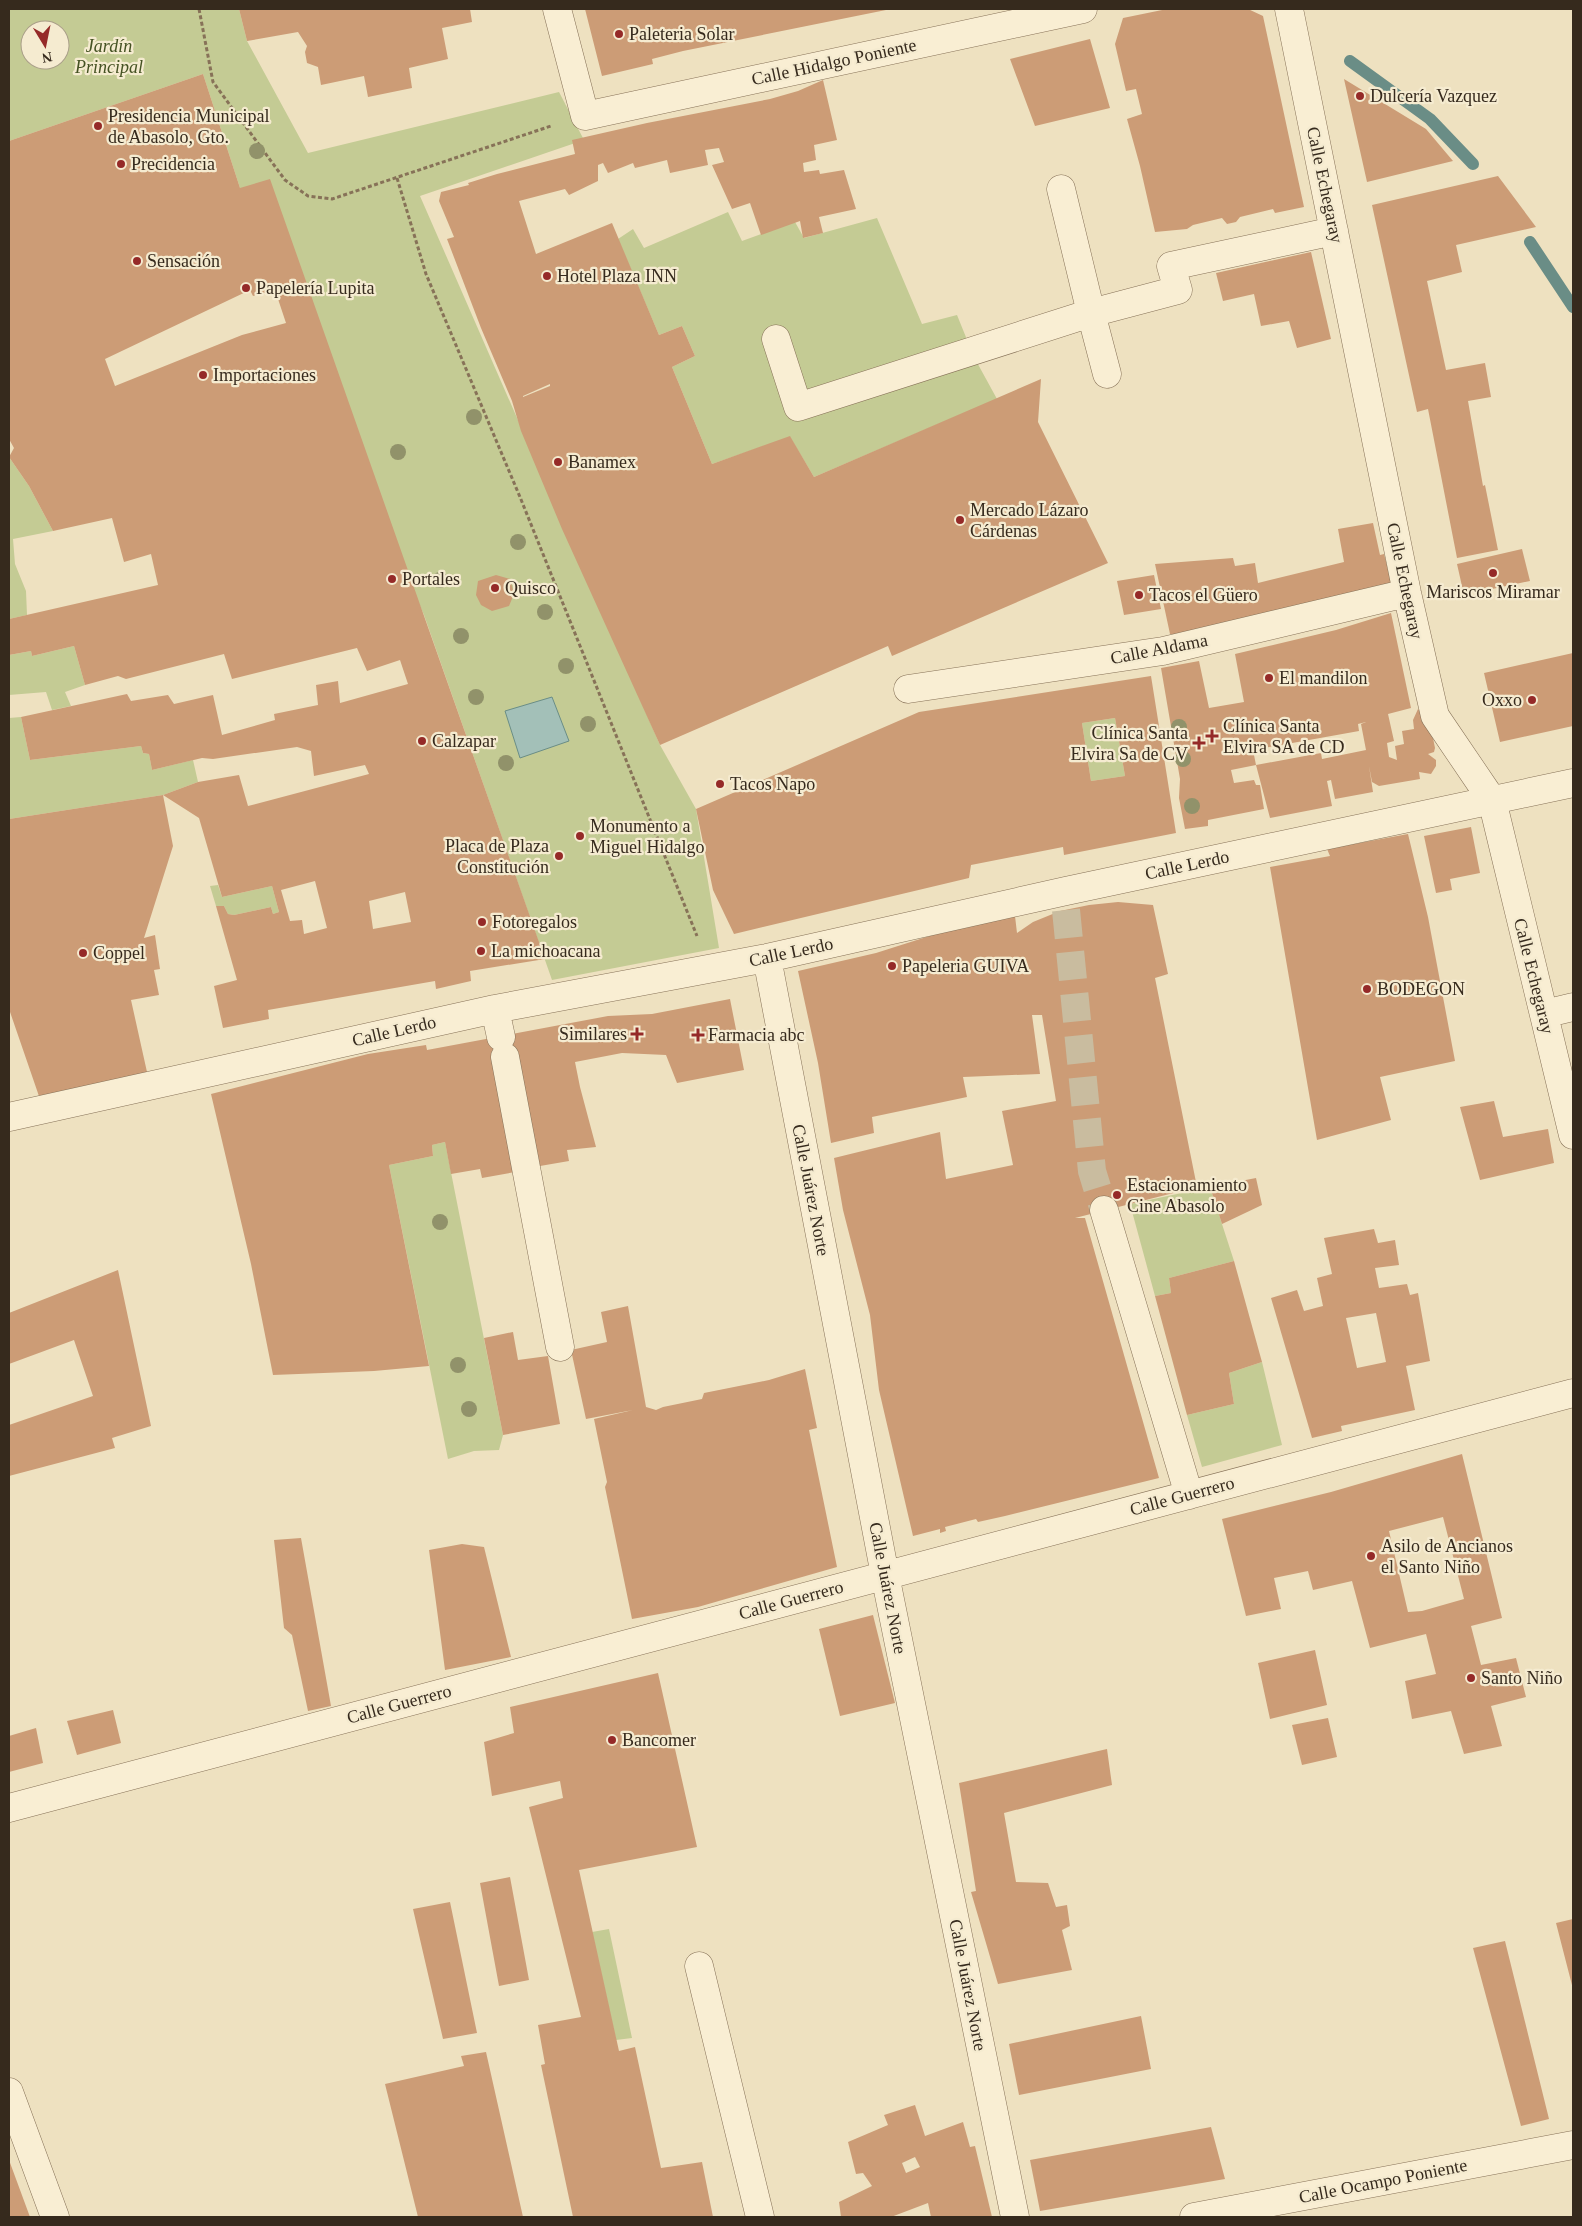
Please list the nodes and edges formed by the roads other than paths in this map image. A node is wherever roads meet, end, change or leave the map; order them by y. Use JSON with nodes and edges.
{"nodes":[{"id":1,"x":558,"y":9,"type":"edge"},
{"id":2,"x":1084,"y":9,"type":"edge"},
{"id":3,"x":1289,"y":9,"type":"edge"},
{"id":4,"x":1062,"y":189,"type":"dead end"},
{"id":5,"x":1334,"y":231,"type":"junction"},
{"id":6,"x":1091,"y":313,"type":"junction"},
{"id":7,"x":776,"y":339,"type":"dead end"},
{"id":8,"x":1107,"y":374,"type":"dead end"},
{"id":9,"x":1406,"y":593,"type":"junction"},
{"id":10,"x":908,"y":689,"type":"dead end"},
{"id":11,"x":1573,"y":782,"type":"edge"},
{"id":12,"x":1492,"y":800,"type":"junction"},
{"id":13,"x":767,"y":958,"type":"junction"},
{"id":14,"x":1573,"y":1007,"type":"edge"},
{"id":15,"x":495,"y":1009,"type":"junction"},
{"id":16,"x":1544,"y":1014,"type":"junction"},
{"id":17,"x":9,"y":1118,"type":"edge"},
{"id":18,"x":1573,"y":1135,"type":"edge"},
{"id":19,"x":1104,"y":1210,"type":"tunnel mouth"},
{"id":20,"x":560,"y":1348,"type":"dead end"},
{"id":21,"x":1573,"y":1393,"type":"edge"},
{"id":22,"x":1189,"y":1495,"type":"junction"},
{"id":23,"x":885,"y":1575,"type":"junction"},
{"id":24,"x":9,"y":1808,"type":"edge"},
{"id":25,"x":699,"y":1966,"type":"dead end"},
{"id":26,"x":9,"y":2092,"type":"edge"},
{"id":27,"x":1573,"y":2145,"type":"edge"},
{"id":28,"x":55,"y":2217,"type":"edge"},
{"id":29,"x":760,"y":2217,"type":"edge"},
{"id":30,"x":1015,"y":2217,"type":"edge"},
{"id":31,"x":1194,"y":2217,"type":"edge"}],
"edges":[{"from":1,"to":2,"type":"street","name":"Calle Hidalgo Poniente"},
{"from":3,"to":5,"type":"street","name":"Calle Echegaray"},
{"from":4,"to":6,"type":"street"},
{"from":5,"to":6,"type":"street"},
{"from":5,"to":9,"type":"street","name":"Calle Echegaray"},
{"from":6,"to":7,"type":"street"},
{"from":6,"to":8,"type":"street"},
{"from":9,"to":10,"type":"street","name":"Calle Aldama"},
{"from":9,"to":12,"type":"street","name":"Calle Echegaray"},
{"from":11,"to":12,"type":"street","name":"Calle Lerdo"},
{"from":12,"to":13,"type":"street","name":"Calle Lerdo"},
{"from":12,"to":16,"type":"street","name":"Calle Echegaray"},
{"from":13,"to":15,"type":"street","name":"Calle Lerdo"},
{"from":13,"to":23,"type":"street","name":"Calle Juárez Norte"},
{"from":14,"to":16,"type":"street"},
{"from":15,"to":17,"type":"street","name":"Calle Lerdo"},
{"from":15,"to":20,"type":"street"},
{"from":16,"to":18,"type":"street","name":"Calle Echegaray"},
{"from":19,"to":22,"type":"street"},
{"from":21,"to":22,"type":"street","name":"Calle Guerrero"},
{"from":22,"to":23,"type":"street","name":"Calle Guerrero"},
{"from":23,"to":24,"type":"street","name":"Calle Guerrero"},
{"from":23,"to":30,"type":"street","name":"Calle Juárez Norte"},
{"from":25,"to":29,"type":"street"},
{"from":26,"to":28,"type":"street"},
{"from":27,"to":31,"type":"street","name":"Calle Ocampo Poniente"}]}
